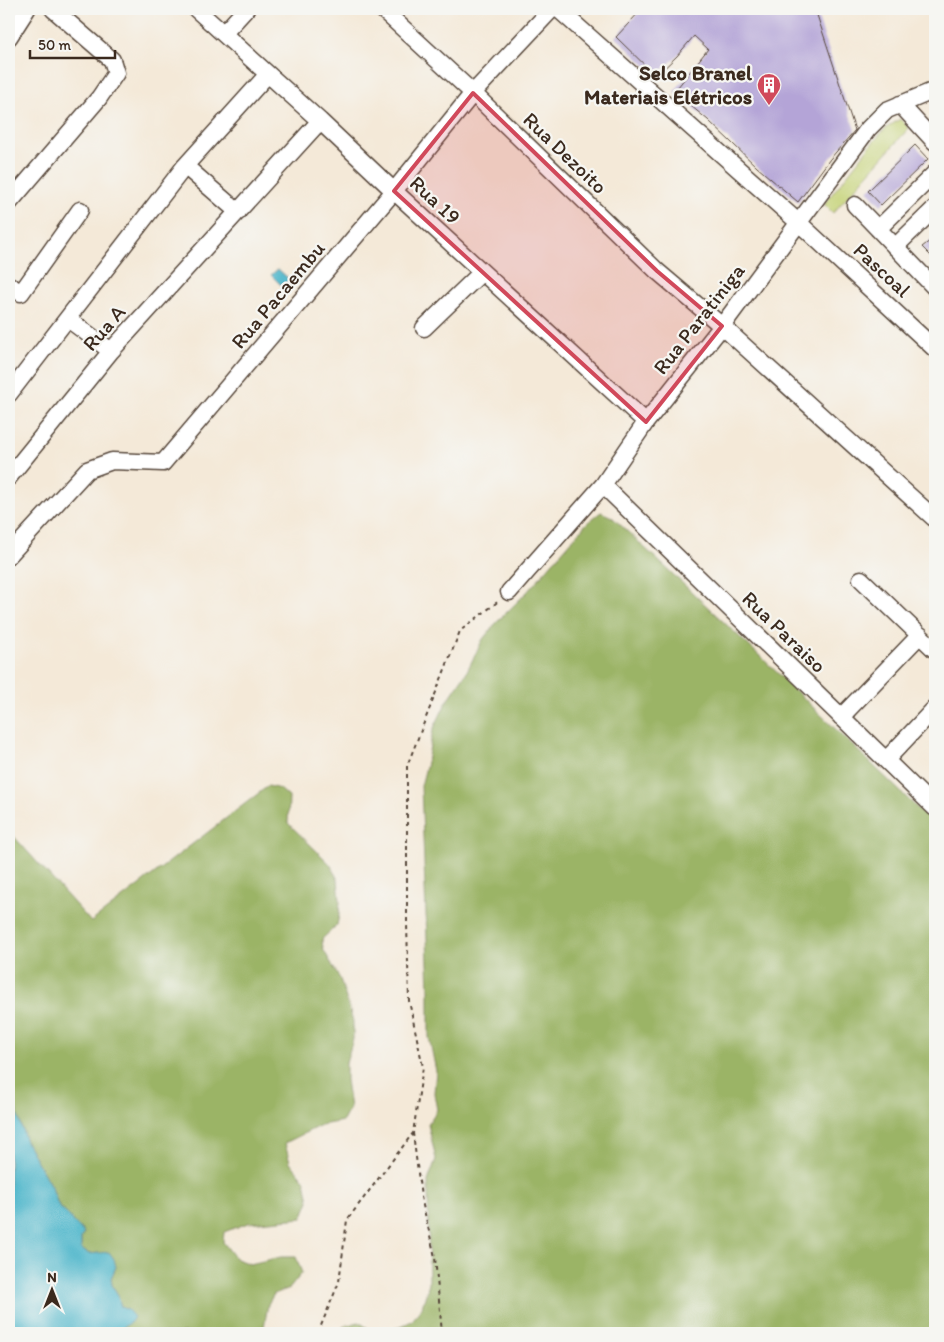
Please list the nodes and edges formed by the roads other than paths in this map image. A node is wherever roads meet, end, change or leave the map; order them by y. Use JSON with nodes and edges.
{"nodes":[{"id":1,"x":27,"y":9,"type":"edge"},
{"id":2,"x":53,"y":9,"type":"edge"},
{"id":3,"x":196,"y":9,"type":"edge"},
{"id":4,"x":246,"y":9,"type":"edge"},
{"id":5,"x":382,"y":9,"type":"edge"},
{"id":6,"x":552,"y":9,"type":"edge"},
{"id":7,"x":558,"y":9,"type":"edge"},
{"id":8,"x":224,"y":33,"type":"junction"},
{"id":9,"x":9,"y":37,"type":"edge"},
{"id":10,"x":268,"y":74,"type":"junction"},
{"id":11,"x":935,"y":90,"type":"edge"},
{"id":12,"x":473,"y":94,"type":"junction"},
{"id":13,"x":900,"y":104,"type":"junction"},
{"id":14,"x":320,"y":121,"type":"junction"},
{"id":15,"x":935,"y":142,"type":"edge"},
{"id":16,"x":185,"y":166,"type":"junction"},
{"id":17,"x":935,"y":173,"type":"edge"},
{"id":18,"x":394,"y":191,"type":"junction"},
{"id":19,"x":9,"y":203,"type":"edge"},
{"id":20,"x":855,"y":205,"type":"dead end"},
{"id":21,"x":935,"y":208,"type":"edge"},
{"id":22,"x":80,"y":210,"type":"dead end"},
{"id":23,"x":238,"y":212,"type":"junction"},
{"id":24,"x":800,"y":223,"type":"junction"},
{"id":25,"x":878,"y":229,"type":"junction"},
{"id":26,"x":895,"y":247,"type":"junction"},
{"id":27,"x":482,"y":272,"type":"junction"},
{"id":28,"x":934,"y":285,"type":"edge"},
{"id":29,"x":15,"y":289,"type":"edge"},
{"id":30,"x":68,"y":319,"type":"junction"},
{"id":31,"x":722,"y":326,"type":"junction"},
{"id":32,"x":424,"y":328,"type":"dead end"},
{"id":33,"x":935,"y":349,"type":"edge"},
{"id":34,"x":111,"y":351,"type":"junction"},
{"id":35,"x":9,"y":394,"type":"edge"},
{"id":36,"x":646,"y":422,"type":"junction"},
{"id":37,"x":9,"y":477,"type":"edge"},
{"id":38,"x":603,"y":485,"type":"junction"},
{"id":39,"x":935,"y":519,"type":"edge"},
{"id":40,"x":9,"y":555,"type":"edge"},
{"id":41,"x":861,"y":579,"type":"dead end"},
{"id":42,"x":509,"y":592,"type":"road end"},
{"id":43,"x":920,"y":635,"type":"junction"},
{"id":44,"x":935,"y":650,"type":"edge"},
{"id":45,"x":935,"y":708,"type":"edge"},
{"id":46,"x":841,"y":716,"type":"junction"},
{"id":47,"x":886,"y":760,"type":"junction"},
{"id":48,"x":935,"y":808,"type":"edge"}],
"edges":[{"from":1,"to":9,"type":"street"},
{"from":2,"to":19,"type":"street"},
{"from":3,"to":8,"type":"street","name":"Rua 19"},
{"from":4,"to":8,"type":"street"},
{"from":5,"to":12,"type":"street","name":"Rua Dezoito"},
{"from":6,"to":12,"type":"street","name":"Rua Pacaembu"},
{"from":7,"to":24,"type":"street","name":"Pascoal"},
{"from":8,"to":10,"type":"street","name":"Rua 19"},
{"from":10,"to":14,"type":"street","name":"Rua 19"},
{"from":10,"to":16,"type":"street"},
{"from":11,"to":13,"type":"street","name":"Rua Paratiniga"},
{"from":12,"to":18,"type":"street","name":"Rua Pacaembu"},
{"from":12,"to":31,"type":"street","name":"Rua Dezoito"},
{"from":13,"to":15,"type":"street"},
{"from":13,"to":24,"type":"street","name":"Rua Paratiniga"},
{"from":14,"to":18,"type":"street","name":"Rua 19"},
{"from":14,"to":23,"type":"street","name":"Rua A"},
{"from":16,"to":23,"type":"street"},
{"from":16,"to":30,"type":"street"},
{"from":17,"to":25,"type":"street"},
{"from":18,"to":27,"type":"street","name":"Rua 19"},
{"from":18,"to":40,"type":"street","name":"Rua Pacaembu"},
{"from":20,"to":25,"type":"street"},
{"from":21,"to":26,"type":"street"},
{"from":22,"to":29,"type":"street"},
{"from":23,"to":34,"type":"street","name":"Rua A"},
{"from":24,"to":31,"type":"street","name":"Rua Paratiniga"},
{"from":24,"to":33,"type":"street","name":"Pascoal"},
{"from":25,"to":26,"type":"street"},
{"from":26,"to":28,"type":"street"},
{"from":27,"to":32,"type":"street"},
{"from":27,"to":36,"type":"street","name":"Rua 19"},
{"from":30,"to":34,"type":"street"},
{"from":30,"to":35,"type":"street"},
{"from":31,"to":36,"type":"street","name":"Rua Paratiniga"},
{"from":31,"to":39,"type":"street","name":"Rua Dezoito"},
{"from":34,"to":37,"type":"street","name":"Rua A"},
{"from":36,"to":38,"type":"street","name":"Rua Paratiniga"},
{"from":38,"to":42,"type":"street","name":"Rua Paratiniga"},
{"from":38,"to":46,"type":"street","name":"Rua Paraiso"},
{"from":41,"to":43,"type":"street"},
{"from":43,"to":44,"type":"street"},
{"from":43,"to":46,"type":"street"},
{"from":45,"to":47,"type":"street"},
{"from":46,"to":47,"type":"street","name":"Rua Paraiso"},
{"from":47,"to":48,"type":"street","name":"Rua Paraiso"}]}
